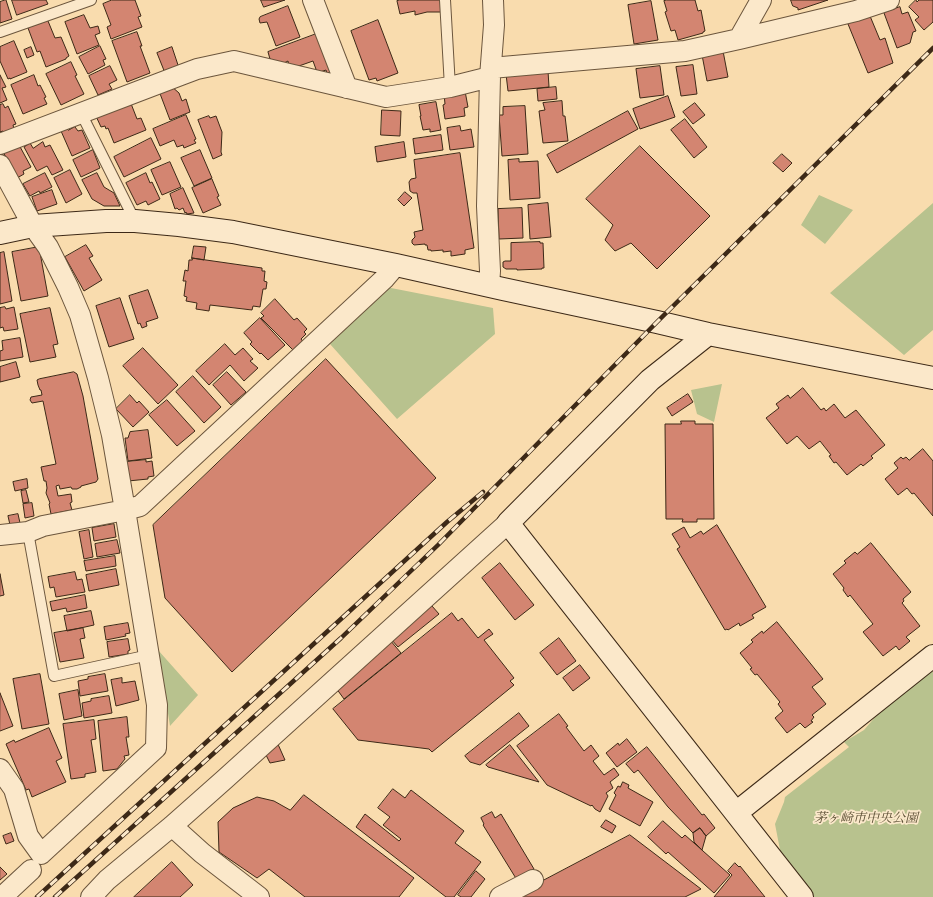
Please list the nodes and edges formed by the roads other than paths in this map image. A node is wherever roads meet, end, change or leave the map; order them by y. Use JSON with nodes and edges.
{"nodes":[{"id":1,"x":91,"y":0,"type":"edge"},
{"id":2,"x":313,"y":0,"type":"edge"},
{"id":3,"x":445,"y":0,"type":"edge"},
{"id":4,"x":493,"y":0,"type":"edge"},
{"id":5,"x":761,"y":0,"type":"edge"},
{"id":6,"x":889,"y":0,"type":"edge"},
{"id":7,"x":0,"y":32,"type":"edge"},
{"id":8,"x":739,"y":39,"type":"junction"},
{"id":9,"x":490,"y":72,"type":"junction"},
{"id":10,"x":450,"y":87,"type":"junction"},
{"id":11,"x":346,"y":88,"type":"junction"},
{"id":12,"x":82,"y":113,"type":"junction"},
{"id":13,"x":0,"y":144,"type":"edge"},
{"id":14,"x":0,"y":165,"type":"edge"},
{"id":15,"x":135,"y":221,"type":"junction"},
{"id":16,"x":33,"y":226,"type":"junction"},
{"id":17,"x":0,"y":233,"type":"edge"},
{"id":18,"x":396,"y":265,"type":"junction"},
{"id":19,"x":489,"y":286,"type":"junction"},
{"id":20,"x":708,"y":334,"type":"junction"},
{"id":21,"x":933,"y":378,"type":"edge"},
{"id":22,"x":125,"y":510,"type":"junction"},
{"id":23,"x":508,"y":523,"type":"junction"},
{"id":24,"x":28,"y":532,"type":"junction"},
{"id":25,"x":0,"y":535,"type":"edge"},
{"id":26,"x":149,"y":656,"type":"junction"},
{"id":27,"x":933,"y":656,"type":"edge"},
{"id":28,"x":0,"y":769,"type":"edge"},
{"id":29,"x":736,"y":814,"type":"junction"},
{"id":30,"x":172,"y":826,"type":"junction"},
{"id":31,"x":31,"y":870,"type":"dead end"},
{"id":32,"x":533,"y":880,"type":"dead end"},
{"id":33,"x":2,"y":897,"type":"edge"},
{"id":34,"x":91,"y":897,"type":"edge"},
{"id":35,"x":259,"y":897,"type":"edge"},
{"id":36,"x":500,"y":897,"type":"edge"},
{"id":37,"x":802,"y":897,"type":"edge"}],
"edges":[{"from":1,"to":7,"type":"lane"},
{"from":2,"to":11,"type":"street"},
{"from":3,"to":10,"type":"lane"},
{"from":4,"to":9,"type":"street"},
{"from":5,"to":8,"type":"street"},
{"from":6,"to":8,"type":"street"},
{"from":8,"to":9,"type":"street"},
{"from":9,"to":10,"type":"street"},
{"from":9,"to":19,"type":"street"},
{"from":10,"to":11,"type":"street"},
{"from":11,"to":12,"type":"street"},
{"from":12,"to":13,"type":"street"},
{"from":12,"to":15,"type":"lane"},
{"from":14,"to":16,"type":"street"},
{"from":15,"to":16,"type":"street"},
{"from":15,"to":18,"type":"street"},
{"from":16,"to":17,"type":"street"},
{"from":16,"to":22,"type":"street"},
{"from":18,"to":19,"type":"street"},
{"from":18,"to":22,"type":"street"},
{"from":19,"to":20,"type":"street"},
{"from":20,"to":21,"type":"street"},
{"from":20,"to":23,"type":"street"},
{"from":22,"to":24,"type":"street"},
{"from":22,"to":26,"type":"street"},
{"from":23,"to":29,"type":"street"},
{"from":23,"to":30,"type":"street"},
{"from":24,"to":25,"type":"street"},
{"from":24,"to":26,"type":"lane"},
{"from":26,"to":28,"type":"street"},
{"from":27,"to":29,"type":"street"},
{"from":29,"to":37,"type":"street"},
{"from":30,"to":34,"type":"street"},
{"from":30,"to":35,"type":"street"},
{"from":31,"to":33,"type":"street"},
{"from":32,"to":36,"type":"street"}]}
